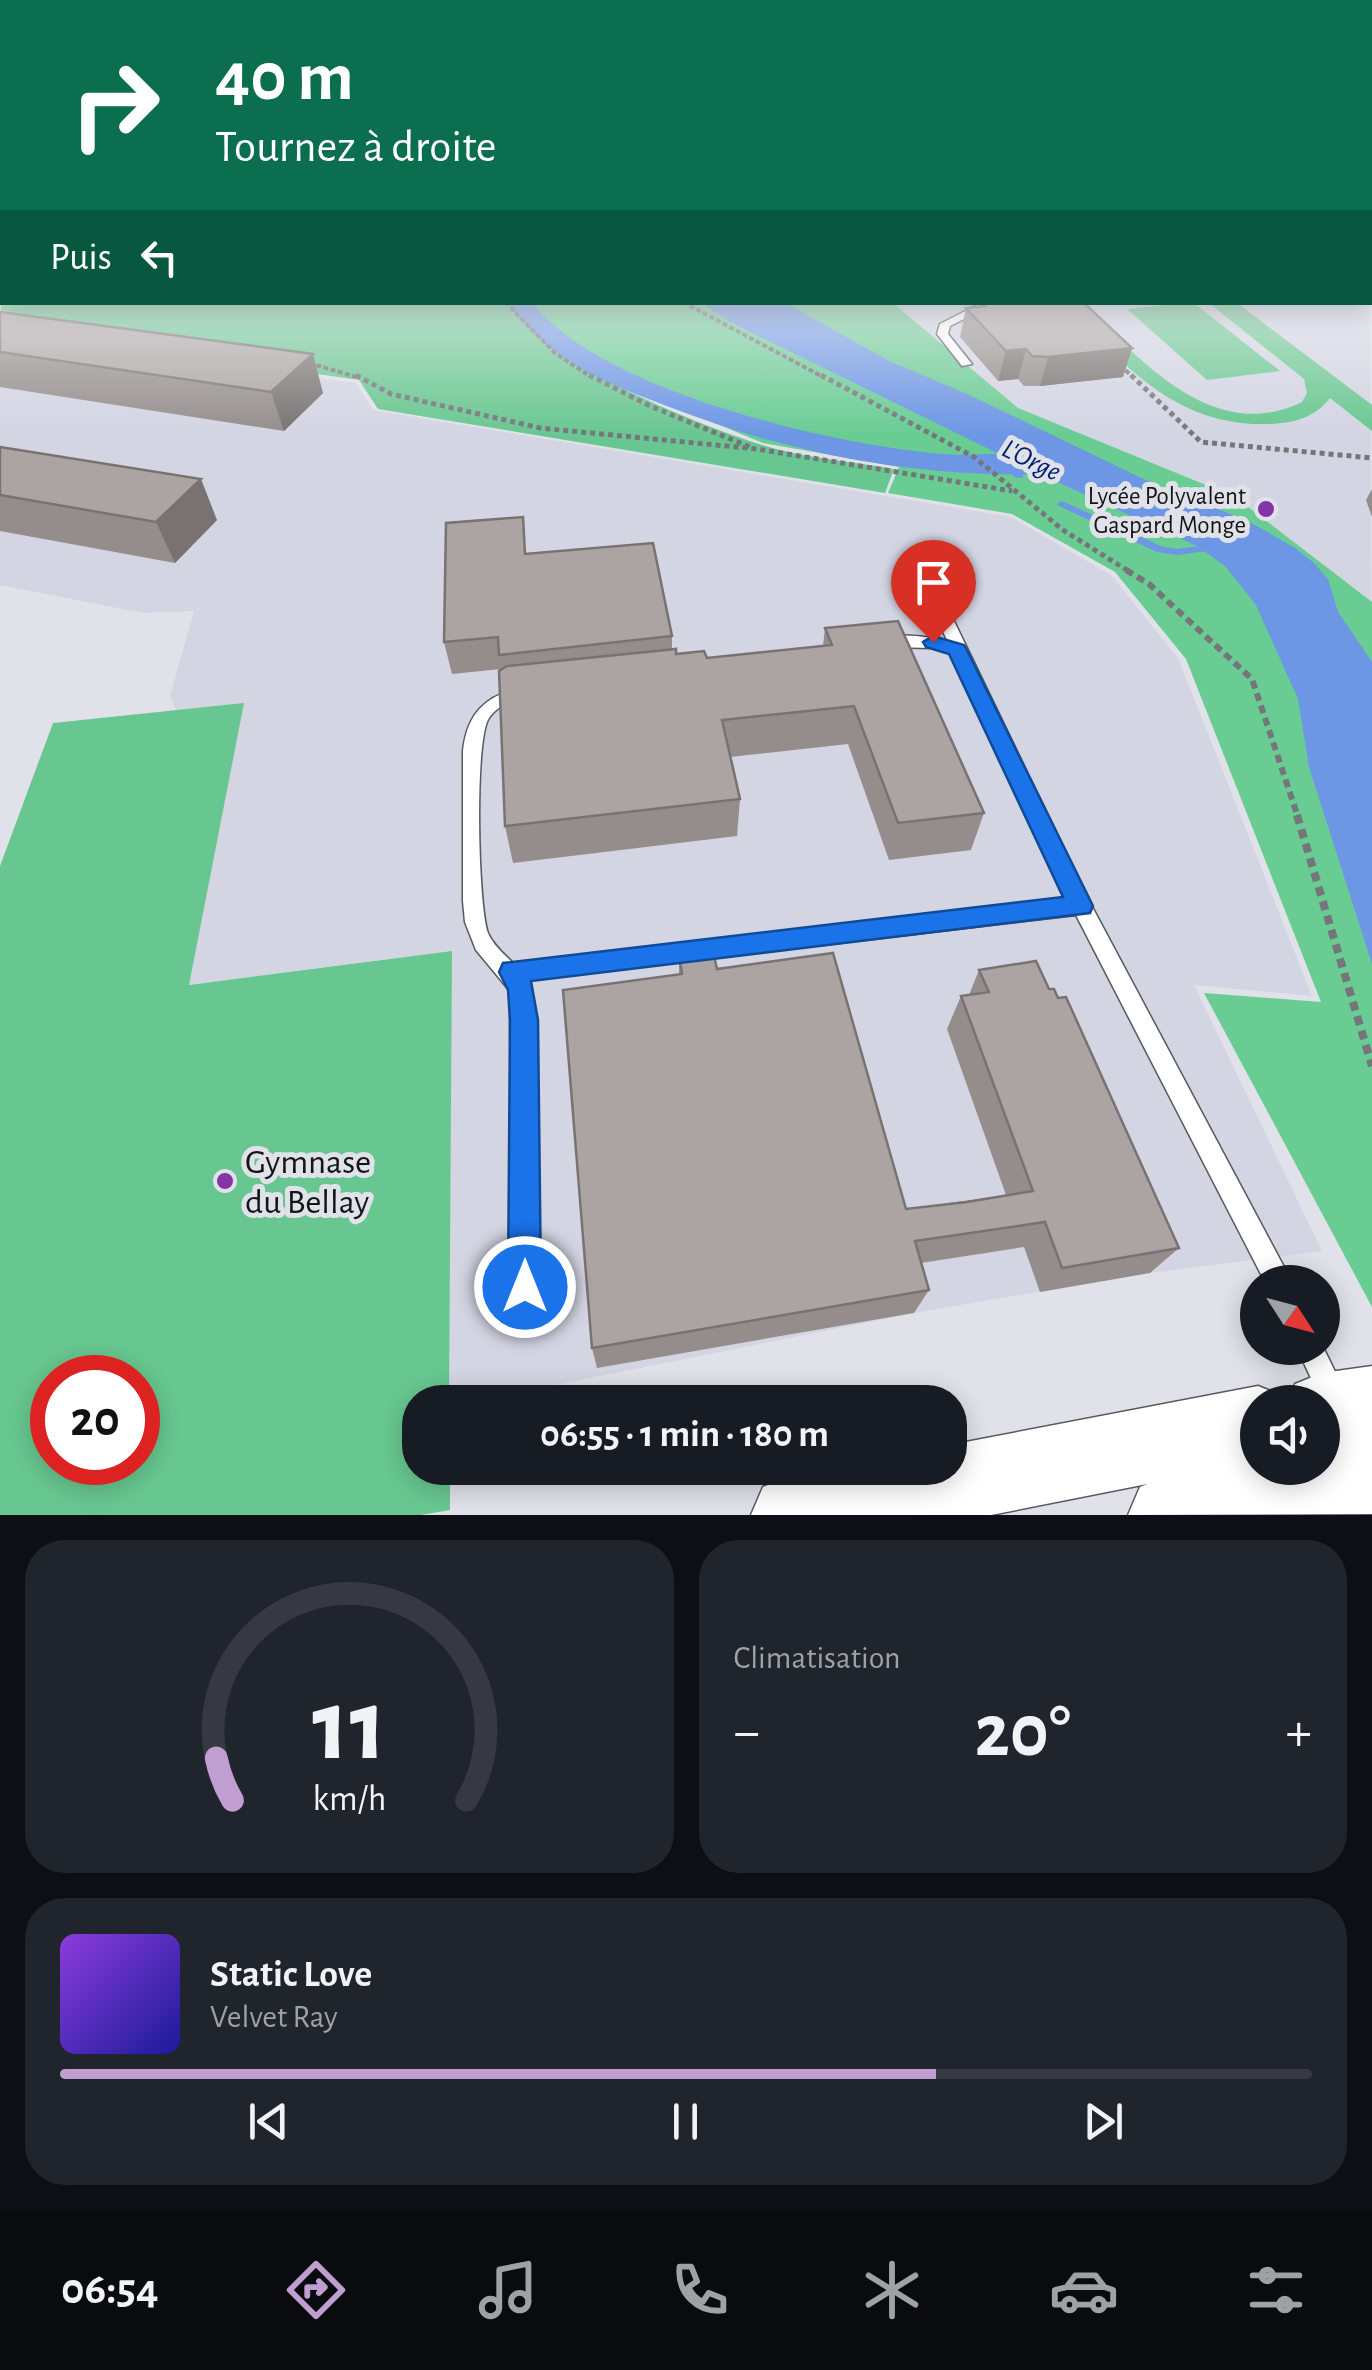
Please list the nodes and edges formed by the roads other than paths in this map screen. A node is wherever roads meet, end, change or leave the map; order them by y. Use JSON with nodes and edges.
{"nodes":[{"id":1,"x":986,"y":305,"type":"edge"},
{"id":2,"x":966,"y":364,"type":"dead end"},
{"id":3,"x":944,"y":616,"type":"dead end"},
{"id":4,"x":857,"y":643,"type":"edge"},
{"id":5,"x":957,"y":650,"type":"junction"},
{"id":6,"x":544,"y":691,"type":"edge"},
{"id":7,"x":1080,"y":906,"type":"junction"},
{"id":8,"x":512,"y":972,"type":"junction"},
{"id":9,"x":1269,"y":1265,"type":"edge"},
{"id":10,"x":525,"y":1287,"type":"dead end"},
{"id":11,"x":1351,"y":1426,"type":"edge"},
{"id":12,"x":1240,"y":1428,"type":"edge"},
{"id":13,"x":791,"y":1515,"type":"edge"},
{"id":14,"x":1168,"y":1515,"type":"edge"}],
"edges":[{"from":1,"to":2,"type":"lane"},
{"from":3,"to":5,"type":"lane"},
{"from":4,"to":5,"type":"lane"},
{"from":5,"to":7,"type":"lane"},
{"from":6,"to":8,"type":"lane"},
{"from":7,"to":8,"type":"lane"},
{"from":7,"to":9,"type":"lane"},
{"from":8,"to":10,"type":"lane"},
{"from":11,"to":14,"type":"street"},
{"from":12,"to":13,"type":"street"}]}
